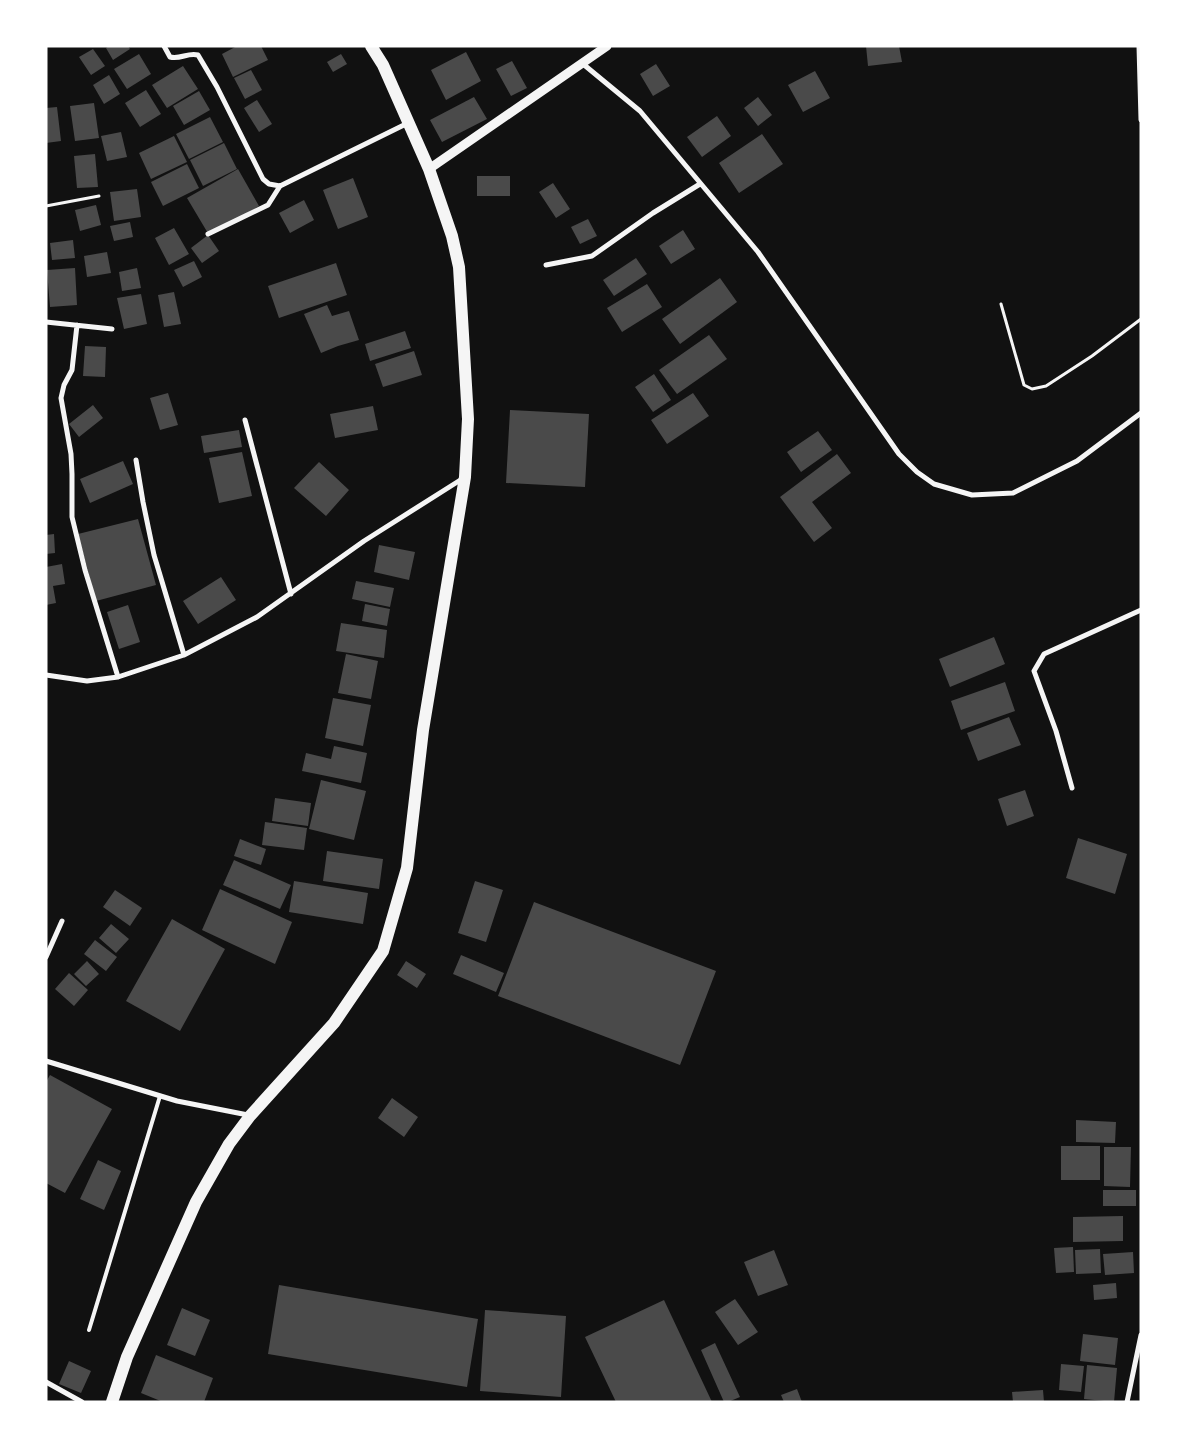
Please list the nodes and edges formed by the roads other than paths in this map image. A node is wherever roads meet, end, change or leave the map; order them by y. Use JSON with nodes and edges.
{"nodes":[{"id":1,"x":164,"y":46,"type":"edge"},
{"id":2,"x":371,"y":46,"type":"edge"},
{"id":3,"x":607,"y":46,"type":"edge"},
{"id":4,"x":1139,"y":46,"type":"edge"},
{"id":5,"x":583,"y":64,"type":"junction"},
{"id":6,"x":1141,"y":120,"type":"edge"},
{"id":7,"x":408,"y":123,"type":"junction"},
{"id":8,"x":430,"y":169,"type":"junction"},
{"id":9,"x":700,"y":184,"type":"junction"},
{"id":10,"x":280,"y":186,"type":"junction"},
{"id":11,"x":208,"y":234,"type":"dead end"},
{"id":12,"x":546,"y":265,"type":"dead end"},
{"id":13,"x":46,"y":322,"type":"edge"},
{"id":14,"x":78,"y":325,"type":"junction"},
{"id":15,"x":112,"y":330,"type":"dead end"},
{"id":16,"x":1141,"y":413,"type":"edge"},
{"id":17,"x":245,"y":420,"type":"dead end"},
{"id":18,"x":136,"y":460,"type":"dead end"},
{"id":19,"x":464,"y":478,"type":"junction"},
{"id":20,"x":291,"y":594,"type":"junction"},
{"id":21,"x":1141,"y":610,"type":"edge"},
{"id":22,"x":184,"y":655,"type":"junction"},
{"id":23,"x":46,"y":674,"type":"edge"},
{"id":24,"x":118,"y":677,"type":"junction"},
{"id":25,"x":1072,"y":788,"type":"dead end"},
{"id":26,"x":62,"y":920,"type":"dead end"},
{"id":27,"x":46,"y":957,"type":"edge"},
{"id":28,"x":46,"y":1061,"type":"edge"},
{"id":29,"x":160,"y":1096,"type":"junction"},
{"id":30,"x":250,"y":1116,"type":"junction"},
{"id":31,"x":89,"y":1330,"type":"dead end"},
{"id":32,"x":1141,"y":1335,"type":"edge"},
{"id":33,"x":46,"y":1382,"type":"edge"},
{"id":34,"x":82,"y":1402,"type":"edge"},
{"id":35,"x":112,"y":1402,"type":"edge"},
{"id":36,"x":1127,"y":1402,"type":"edge"}],
"edges":[{"from":1,"to":10,"type":"street"},
{"from":2,"to":7,"type":"main road"},
{"from":3,"to":5,"type":"street"},
{"from":4,"to":6,"type":"street"},
{"from":5,"to":8,"type":"street"},
{"from":5,"to":9,"type":"street"},
{"from":7,"to":8,"type":"main road"},
{"from":7,"to":10,"type":"street"},
{"from":8,"to":19,"type":"main road"},
{"from":9,"to":12,"type":"street"},
{"from":9,"to":16,"type":"street"},
{"from":10,"to":11,"type":"street"},
{"from":13,"to":14,"type":"street"},
{"from":14,"to":15,"type":"street"},
{"from":14,"to":24,"type":"street"},
{"from":17,"to":20,"type":"street"},
{"from":18,"to":22,"type":"street"},
{"from":19,"to":20,"type":"street"},
{"from":19,"to":30,"type":"main road"},
{"from":20,"to":22,"type":"street"},
{"from":21,"to":25,"type":"street"},
{"from":22,"to":24,"type":"street"},
{"from":23,"to":24,"type":"street"},
{"from":26,"to":27,"type":"street"},
{"from":28,"to":29,"type":"street"},
{"from":29,"to":30,"type":"street"},
{"from":29,"to":31,"type":"lane"},
{"from":30,"to":35,"type":"main road"},
{"from":32,"to":36,"type":"street"},
{"from":33,"to":34,"type":"street"}]}
